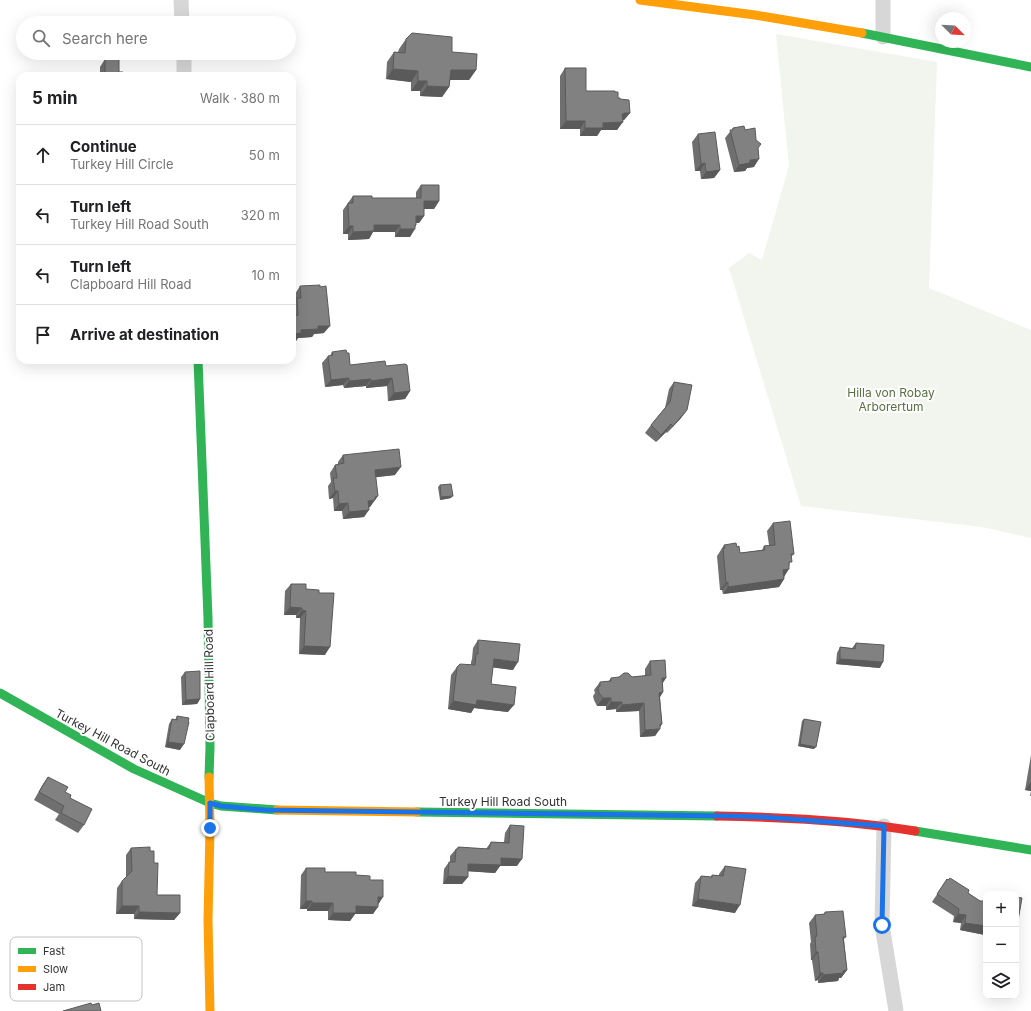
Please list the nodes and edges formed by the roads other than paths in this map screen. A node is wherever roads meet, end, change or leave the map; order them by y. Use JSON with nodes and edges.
{"nodes":[{"id":1,"x":181,"y":0,"type":"edge"},
{"id":2,"x":640,"y":0,"type":"edge"},
{"id":3,"x":884,"y":0,"type":"edge"},
{"id":4,"x":182,"y":16,"type":"edge"},
{"id":5,"x":883,"y":37,"type":"junction"},
{"id":6,"x":184,"y":60,"type":"edge"},
{"id":7,"x":1031,"y":67,"type":"edge"},
{"id":8,"x":184,"y":72,"type":"edge"},
{"id":9,"x":198,"y":364,"type":"edge"},
{"id":10,"x":0,"y":693,"type":"edge"},
{"id":11,"x":210,"y":803,"type":"junction"},
{"id":12,"x":884,"y":826,"type":"junction"},
{"id":13,"x":1031,"y":850,"type":"edge"},
{"id":14,"x":210,"y":1011,"type":"edge"},
{"id":15,"x":896,"y":1011,"type":"edge"}],
"edges":[{"from":1,"to":4,"type":"street"},
{"from":2,"to":5,"type":"street"},
{"from":3,"to":5,"type":"street"},
{"from":5,"to":7,"type":"street"},
{"from":6,"to":8,"type":"street"},
{"from":9,"to":11,"type":"street","name":"Clapboard Hill Road"},
{"from":10,"to":11,"type":"street","name":"Turkey Hill Road South"},
{"from":11,"to":12,"type":"street","name":"Turkey Hill Road South"},
{"from":11,"to":14,"type":"street","name":"Clapboard Hill Road"},
{"from":12,"to":13,"type":"street","name":"Turkey Hill Road South"},
{"from":12,"to":15,"type":"street"}]}
